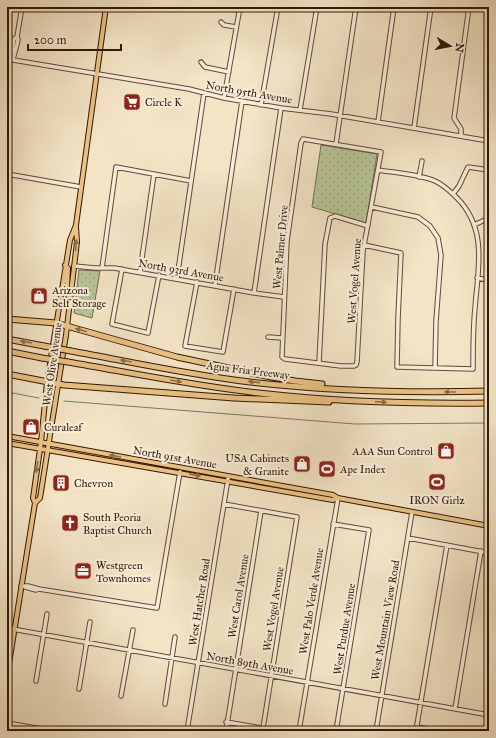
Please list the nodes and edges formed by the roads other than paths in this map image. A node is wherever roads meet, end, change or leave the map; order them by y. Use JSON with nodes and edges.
{"nodes":[{"id":1,"x":22,"y":7,"type":"edge"},
{"id":2,"x":106,"y":7,"type":"edge"},
{"id":3,"x":240,"y":7,"type":"edge"},
{"id":4,"x":278,"y":7,"type":"edge"},
{"id":5,"x":317,"y":7,"type":"edge"},
{"id":6,"x":356,"y":7,"type":"edge"},
{"id":7,"x":394,"y":7,"type":"edge"},
{"id":8,"x":431,"y":7,"type":"edge"},
{"id":9,"x":469,"y":7,"type":"edge"},
{"id":10,"x":221,"y":22,"type":"dead end"},
{"id":11,"x":236,"y":27,"type":"junction"},
{"id":12,"x":7,"y":59,"type":"edge"},
{"id":13,"x":13,"y":60,"type":"junction"},
{"id":14,"x":201,"y":62,"type":"dead end"},
{"id":15,"x":228,"y":72,"type":"junction"},
{"id":16,"x":97,"y":74,"type":"junction"},
{"id":17,"x":204,"y":93,"type":"junction"},
{"id":18,"x":224,"y":98,"type":"junction"},
{"id":19,"x":242,"y":101,"type":"junction"},
{"id":20,"x":262,"y":105,"type":"junction"},
{"id":21,"x":281,"y":108,"type":"junction"},
{"id":22,"x":300,"y":110,"type":"junction"},
{"id":23,"x":341,"y":115,"type":"junction"},
{"id":24,"x":378,"y":122,"type":"junction"},
{"id":25,"x":414,"y":128,"type":"junction"},
{"id":26,"x":462,"y":136,"type":"junction"},
{"id":27,"x":489,"y":141,"type":"edge"},
{"id":28,"x":336,"y":144,"type":"junction"},
{"id":29,"x":422,"y":161,"type":"dead end"},
{"id":30,"x":378,"y":170,"type":"junction"},
{"id":31,"x":489,"y":170,"type":"edge"},
{"id":32,"x":7,"y":174,"type":"edge"},
{"id":33,"x":154,"y":174,"type":"junction"},
{"id":34,"x":419,"y":176,"type":"junction"},
{"id":35,"x":191,"y":181,"type":"junction"},
{"id":36,"x":81,"y":187,"type":"junction"},
{"id":37,"x":453,"y":194,"type":"junction"},
{"id":38,"x":372,"y":207,"type":"junction"},
{"id":39,"x":489,"y":218,"type":"edge"},
{"id":40,"x":76,"y":225,"type":"junction"},
{"id":41,"x":474,"y":225,"type":"junction"},
{"id":42,"x":368,"y":226,"type":"junction"},
{"id":43,"x":364,"y":246,"type":"junction"},
{"id":44,"x":65,"y":265,"type":"junction"},
{"id":45,"x":74,"y":266,"type":"junction"},
{"id":46,"x":102,"y":268,"type":"junction"},
{"id":47,"x":122,"y":269,"type":"junction"},
{"id":48,"x":140,"y":272,"type":"junction"},
{"id":49,"x":159,"y":275,"type":"junction"},
{"id":50,"x":177,"y":278,"type":"junction"},
{"id":51,"x":478,"y":278,"type":"junction"},
{"id":52,"x":489,"y":280,"type":"edge"},
{"id":53,"x":197,"y":282,"type":"junction"},
{"id":54,"x":215,"y":285,"type":"junction"},
{"id":55,"x":234,"y":289,"type":"junction"},
{"id":56,"x":254,"y":293,"type":"junction"},
{"id":57,"x":284,"y":297,"type":"junction"},
{"id":58,"x":70,"y":303,"type":"junction"},
{"id":59,"x":7,"y":318,"type":"edge"},
{"id":60,"x":56,"y":323,"type":"junction"},
{"id":61,"x":67,"y":326,"type":"junction"},
{"id":62,"x":268,"y":337,"type":"dead end"},
{"id":63,"x":282,"y":338,"type":"junction"},
{"id":64,"x":7,"y":339,"type":"edge"},
{"id":65,"x":7,"y":351,"type":"edge"},
{"id":66,"x":319,"y":363,"type":"junction"},
{"id":67,"x":435,"y":368,"type":"junction"},
{"id":68,"x":7,"y":374,"type":"edge"},
{"id":69,"x":47,"y":382,"type":"junction"},
{"id":70,"x":59,"y":384,"type":"junction"},
{"id":71,"x":405,"y":391,"type":"junction"},
{"id":72,"x":489,"y":391,"type":"edge"},
{"id":73,"x":342,"y":400,"type":"junction"},
{"id":74,"x":489,"y":403,"type":"edge"},
{"id":75,"x":7,"y":436,"type":"edge"},
{"id":76,"x":41,"y":442,"type":"junction"},
{"id":77,"x":7,"y":443,"type":"edge"},
{"id":78,"x":49,"y":444,"type":"junction"},
{"id":79,"x":40,"y":449,"type":"junction"},
{"id":80,"x":48,"y":450,"type":"junction"},
{"id":81,"x":99,"y":453,"type":"junction"},
{"id":82,"x":98,"y":459,"type":"junction"},
{"id":83,"x":137,"y":460,"type":"junction"},
{"id":84,"x":136,"y":465,"type":"junction"},
{"id":85,"x":180,"y":470,"type":"junction"},
{"id":86,"x":228,"y":478,"type":"junction"},
{"id":87,"x":338,"y":498,"type":"junction"},
{"id":88,"x":35,"y":503,"type":"junction"},
{"id":89,"x":224,"y":504,"type":"junction"},
{"id":90,"x":261,"y":511,"type":"junction"},
{"id":91,"x":412,"y":512,"type":"junction"},
{"id":92,"x":333,"y":524,"type":"junction"},
{"id":93,"x":489,"y":526,"type":"edge"},
{"id":94,"x":408,"y":538,"type":"junction"},
{"id":95,"x":447,"y":545,"type":"junction"},
{"id":96,"x":481,"y":551,"type":"junction"},
{"id":97,"x":489,"y":553,"type":"edge"},
{"id":98,"x":22,"y":586,"type":"junction"},
{"id":99,"x":47,"y":614,"type":"dead end"},
{"id":100,"x":90,"y":622,"type":"dead end"},
{"id":101,"x":7,"y":628,"type":"edge"},
{"id":102,"x":14,"y":630,"type":"junction"},
{"id":103,"x":133,"y":630,"type":"dead end"},
{"id":104,"x":43,"y":635,"type":"junction"},
{"id":105,"x":175,"y":637,"type":"dead end"},
{"id":106,"x":86,"y":642,"type":"junction"},
{"id":107,"x":129,"y":650,"type":"junction"},
{"id":108,"x":172,"y":658,"type":"junction"},
{"id":109,"x":198,"y":663,"type":"junction"},
{"id":110,"x":235,"y":669,"type":"junction"},
{"id":111,"x":7,"y":676,"type":"edge"},
{"id":112,"x":271,"y":676,"type":"junction"},
{"id":113,"x":36,"y":681,"type":"dead end"},
{"id":114,"x":307,"y":682,"type":"junction"},
{"id":115,"x":343,"y":688,"type":"junction"},
{"id":116,"x":79,"y":689,"type":"dead end"},
{"id":117,"x":381,"y":695,"type":"junction"},
{"id":118,"x":121,"y":696,"type":"dead end"},
{"id":119,"x":421,"y":702,"type":"junction"},
{"id":120,"x":165,"y":704,"type":"dead end"},
{"id":121,"x":455,"y":709,"type":"junction"},
{"id":122,"x":489,"y":715,"type":"edge"},
{"id":123,"x":226,"y":722,"type":"junction"},
{"id":124,"x":489,"y":722,"type":"edge"},
{"id":125,"x":7,"y":723,"type":"edge"},
{"id":126,"x":263,"y":728,"type":"junction"},
{"id":127,"x":416,"y":729,"type":"edge"},
{"id":128,"x":53,"y":731,"type":"edge"},
{"id":129,"x":187,"y":731,"type":"edge"},
{"id":130,"x":226,"y":731,"type":"edge"},
{"id":131,"x":280,"y":731,"type":"edge"},
{"id":132,"x":299,"y":731,"type":"edge"},
{"id":133,"x":336,"y":731,"type":"edge"},
{"id":134,"x":376,"y":731,"type":"edge"},
{"id":135,"x":440,"y":731,"type":"edge"},
{"id":136,"x":488,"y":731,"type":"edge"}],
"edges":[{"from":1,"to":13,"type":"street"},
{"from":2,"to":16,"type":"main road","name":"West Olive Avenue"},
{"from":3,"to":11,"type":"street"},
{"from":4,"to":20,"type":"street"},
{"from":5,"to":22,"type":"street"},
{"from":6,"to":23,"type":"street"},
{"from":7,"to":24,"type":"street"},
{"from":8,"to":25,"type":"street"},
{"from":9,"to":26,"type":"street"},
{"from":10,"to":11,"type":"street"},
{"from":11,"to":15,"type":"street"},
{"from":12,"to":13,"type":"street","name":"North 95th Avenue"},
{"from":13,"to":16,"type":"street","name":"North 95th Avenue"},
{"from":14,"to":15,"type":"street"},
{"from":15,"to":18,"type":"street"},
{"from":16,"to":17,"type":"street","name":"North 95th Avenue"},
{"from":16,"to":36,"type":"main road","name":"West Olive Avenue"},
{"from":17,"to":18,"type":"street","name":"North 95th Avenue"},
{"from":17,"to":35,"type":"street"},
{"from":18,"to":19,"type":"street","name":"North 95th Avenue"},
{"from":19,"to":20,"type":"street","name":"North 95th Avenue"},
{"from":19,"to":54,"type":"street"},
{"from":20,"to":21,"type":"street","name":"North 95th Avenue"},
{"from":21,"to":22,"type":"street","name":"North 95th Avenue"},
{"from":21,"to":56,"type":"street"},
{"from":22,"to":23,"type":"street","name":"North 95th Avenue"},
{"from":23,"to":24,"type":"street","name":"North 95th Avenue"},
{"from":23,"to":28,"type":"street"},
{"from":24,"to":25,"type":"street","name":"North 95th Avenue"},
{"from":25,"to":26,"type":"street","name":"North 95th Avenue"},
{"from":26,"to":27,"type":"street","name":"North 95th Avenue"},
{"from":28,"to":30,"type":"street","name":"West Vogel Avenue"},
{"from":28,"to":57,"type":"street","name":"West Palmer Drive"},
{"from":29,"to":34,"type":"street"},
{"from":30,"to":34,"type":"street"},
{"from":30,"to":38,"type":"street","name":"West Vogel Avenue"},
{"from":31,"to":37,"type":"street"},
{"from":32,"to":36,"type":"street"},
{"from":33,"to":35,"type":"street"},
{"from":33,"to":46,"type":"street"},
{"from":33,"to":48,"type":"street"},
{"from":34,"to":37,"type":"street"},
{"from":35,"to":50,"type":"street"},
{"from":36,"to":40,"type":"main road","name":"West Olive Avenue"},
{"from":37,"to":41,"type":"street"},
{"from":38,"to":42,"type":"street","name":"West Vogel Avenue"},
{"from":38,"to":67,"type":"street"},
{"from":39,"to":41,"type":"street"},
{"from":40,"to":44,"type":"main road","name":"West Olive Avenue"},
{"from":45,"to":40,"type":"main road","name":"West Olive Avenue","one_way":true},
{"from":41,"to":51,"type":"street"},
{"from":42,"to":43,"type":"street","name":"West Vogel Avenue"},
{"from":42,"to":66,"type":"street"},
{"from":43,"to":66,"type":"street","name":"West Vogel Avenue"},
{"from":43,"to":67,"type":"street"},
{"from":44,"to":58,"type":"main road"},
{"from":44,"to":60,"type":"main road","name":"West Olive Avenue"},
{"from":45,"to":46,"type":"street","name":"North 93rd Avenue"},
{"from":45,"to":58,"type":"main road","name":"West Olive Avenue"},
{"from":46,"to":47,"type":"street","name":"North 93rd Avenue"},
{"from":47,"to":48,"type":"street","name":"North 93rd Avenue"},
{"from":47,"to":49,"type":"street"},
{"from":48,"to":49,"type":"street","name":"North 93rd Avenue"},
{"from":49,"to":50,"type":"street","name":"North 93rd Avenue"},
{"from":50,"to":53,"type":"street","name":"North 93rd Avenue"},
{"from":51,"to":52,"type":"street"},
{"from":51,"to":67,"type":"street"},
{"from":53,"to":54,"type":"street","name":"North 93rd Avenue"},
{"from":53,"to":55,"type":"street"},
{"from":54,"to":55,"type":"street","name":"North 93rd Avenue"},
{"from":55,"to":56,"type":"street","name":"North 93rd Avenue"},
{"from":56,"to":57,"type":"street","name":"North 93rd Avenue"},
{"from":57,"to":63,"type":"street","name":"West Palmer Drive"},
{"from":58,"to":61,"type":"main road","name":"West Olive Avenue"},
{"from":59,"to":60,"type":"highway"},
{"from":60,"to":61,"type":"highway"},
{"from":60,"to":69,"type":"main road","name":"West Olive Avenue"},
{"from":61,"to":70,"type":"main road","name":"West Olive Avenue"},
{"from":71,"to":61,"type":"highway","one_way":true},
{"from":62,"to":63,"type":"street"},
{"from":63,"to":66,"type":"street","name":"West Palmer Drive"},
{"from":71,"to":64,"type":"highway","name":"Agua Fria Freeway","one_way":true,"bridge":true},
{"from":65,"to":73,"type":"highway","name":"Agua Fria Freeway","one_way":true,"bridge":true},
{"from":68,"to":69,"type":"highway"},
{"from":69,"to":70,"type":"highway"},
{"from":69,"to":76,"type":"main road","name":"West Olive Avenue"},
{"from":70,"to":73,"type":"highway"},
{"from":70,"to":78,"type":"main road","name":"West Olive Avenue"},
{"from":72,"to":71,"type":"highway","name":"Agua Fria Freeway","one_way":true},
{"from":73,"to":74,"type":"highway","name":"Agua Fria Freeway","one_way":true},
{"from":75,"to":76,"type":"main road","name":"North 91st Avenue"},
{"from":76,"to":78,"type":"main road","name":"North 91st Avenue"},
{"from":76,"to":79,"type":"main road","name":"West Olive Avenue"},
{"from":77,"to":79,"type":"main road","name":"North 91st Avenue"},
{"from":78,"to":80,"type":"main road","name":"West Olive Avenue"},
{"from":78,"to":81,"type":"main road","name":"North 91st Avenue"},
{"from":79,"to":80,"type":"main road","name":"North 91st Avenue"},
{"from":79,"to":88,"type":"main road","name":"West Olive Avenue","one_way":true},
{"from":80,"to":82,"type":"main road","name":"North 91st Avenue"},
{"from":80,"to":88,"type":"main road","name":"West Olive Avenue"},
{"from":81,"to":82,"type":"main road"},
{"from":83,"to":81,"type":"main road","name":"North 91st Avenue","one_way":true},
{"from":82,"to":84,"type":"main road","name":"North 91st Avenue"},
{"from":83,"to":84,"type":"main road"},
{"from":83,"to":85,"type":"main road","name":"North 91st Avenue"},
{"from":84,"to":85,"type":"main road","name":"North 91st Avenue"},
{"from":85,"to":86,"type":"main road","name":"North 91st Avenue"},
{"from":85,"to":98,"type":"street"},
{"from":86,"to":87,"type":"main road","name":"North 91st Avenue"},
{"from":86,"to":89,"type":"street","name":"West Hatcher Road"},
{"from":87,"to":91,"type":"main road","name":"North 91st Avenue"},
{"from":87,"to":92,"type":"street","name":"West Palo Verde Avenue"},
{"from":88,"to":98,"type":"main road","name":"West Olive Avenue"},
{"from":89,"to":90,"type":"street"},
{"from":89,"to":109,"type":"street","name":"West Hatcher Road"},
{"from":90,"to":110,"type":"street","name":"West Carol Avenue"},
{"from":90,"to":112,"type":"street","name":"West Vogel Avenue"},
{"from":91,"to":93,"type":"main road","name":"North 91st Avenue"},
{"from":91,"to":94,"type":"street","name":"West Mountain View Road"},
{"from":92,"to":114,"type":"street","name":"West Palo Verde Avenue"},
{"from":92,"to":115,"type":"street","name":"West Purdue Avenue"},
{"from":94,"to":95,"type":"street"},
{"from":94,"to":117,"type":"street","name":"West Mountain View Road"},
{"from":95,"to":96,"type":"street"},
{"from":95,"to":119,"type":"street"},
{"from":96,"to":97,"type":"street"},
{"from":96,"to":121,"type":"street"},
{"from":98,"to":102,"type":"main road","name":"West Olive Avenue"},
{"from":99,"to":104,"type":"street"},
{"from":100,"to":106,"type":"street"},
{"from":101,"to":102,"type":"street","name":"North 89th Avenue"},
{"from":102,"to":104,"type":"street","name":"North 89th Avenue"},
{"from":102,"to":111,"type":"main road","name":"West Olive Avenue"},
{"from":103,"to":107,"type":"street"},
{"from":104,"to":106,"type":"street","name":"North 89th Avenue"},
{"from":104,"to":113,"type":"street"},
{"from":105,"to":108,"type":"street"},
{"from":106,"to":107,"type":"street","name":"North 89th Avenue"},
{"from":106,"to":116,"type":"street"},
{"from":107,"to":108,"type":"street","name":"North 89th Avenue"},
{"from":107,"to":118,"type":"street"},
{"from":108,"to":109,"type":"street","name":"North 89th Avenue"},
{"from":108,"to":120,"type":"street"},
{"from":109,"to":110,"type":"street","name":"North 89th Avenue"},
{"from":109,"to":129,"type":"street","name":"West Hatcher Road"},
{"from":110,"to":112,"type":"street","name":"North 89th Avenue"},
{"from":110,"to":123,"type":"street","name":"West Carol Avenue"},
{"from":112,"to":114,"type":"street","name":"North 89th Avenue"},
{"from":112,"to":126,"type":"street","name":"West Vogel Avenue"},
{"from":114,"to":115,"type":"street","name":"North 89th Avenue"},
{"from":114,"to":132,"type":"street","name":"West Palo Verde Avenue"},
{"from":115,"to":117,"type":"street","name":"North 89th Avenue"},
{"from":115,"to":133,"type":"street","name":"West Purdue Avenue"},
{"from":117,"to":119,"type":"street","name":"North 89th Avenue"},
{"from":117,"to":134,"type":"street","name":"West Mountain View Road"},
{"from":119,"to":121,"type":"street","name":"North 89th Avenue"},
{"from":119,"to":127,"type":"street"},
{"from":121,"to":122,"type":"street","name":"North 89th Avenue"},
{"from":123,"to":126,"type":"street"},
{"from":123,"to":130,"type":"street","name":"West Carol Avenue"},
{"from":124,"to":136,"type":"street"},
{"from":125,"to":128,"type":"street"},
{"from":126,"to":131,"type":"street"},
{"from":127,"to":135,"type":"street"}]}
